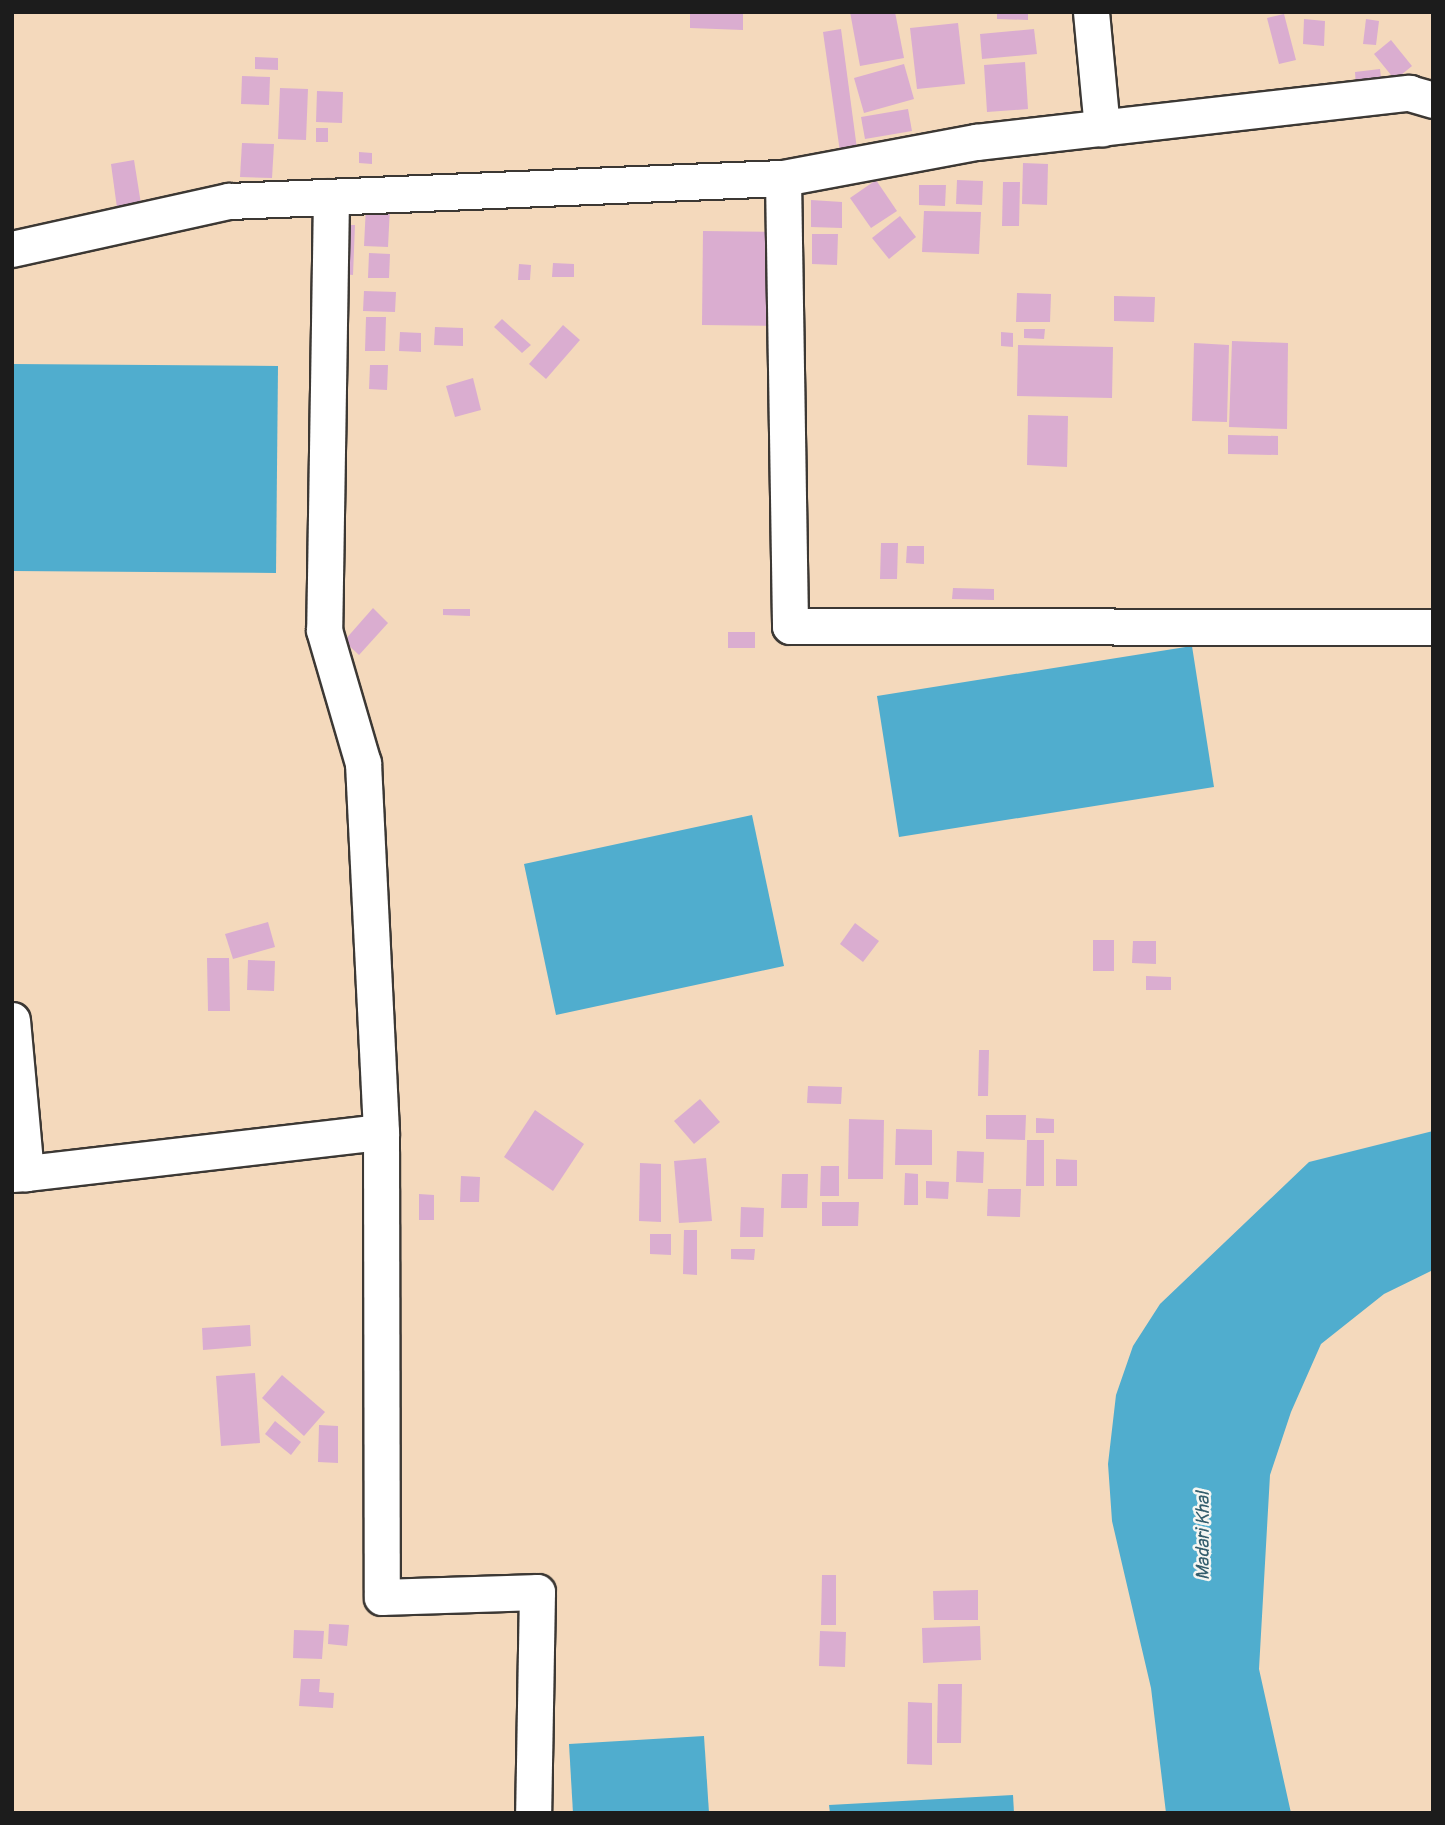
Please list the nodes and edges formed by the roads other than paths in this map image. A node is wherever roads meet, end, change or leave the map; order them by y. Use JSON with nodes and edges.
{"nodes":[{"id":1,"x":1091,"y":12,"type":"edge"},
{"id":2,"x":1433,"y":100,"type":"edge"},
{"id":3,"x":1102,"y":128,"type":"junction"},
{"id":4,"x":783,"y":178,"type":"junction"},
{"id":5,"x":331,"y":197,"type":"junction"},
{"id":6,"x":12,"y":249,"type":"edge"},
{"id":7,"x":1433,"y":627,"type":"edge"},
{"id":8,"x":12,"y":1020,"type":"edge"},
{"id":9,"x":381,"y":1132,"type":"junction"},
{"id":10,"x":19,"y":1174,"type":"edge"},
{"id":11,"x":533,"y":1813,"type":"edge"}],
"edges":[{"from":1,"to":3,"type":"street"},
{"from":2,"to":3,"type":"street"},
{"from":3,"to":4,"type":"street"},
{"from":4,"to":5,"type":"street"},
{"from":4,"to":7,"type":"street"},
{"from":5,"to":6,"type":"street"},
{"from":5,"to":9,"type":"street"},
{"from":8,"to":10,"type":"street"},
{"from":9,"to":10,"type":"street"},
{"from":9,"to":11,"type":"street"}]}
